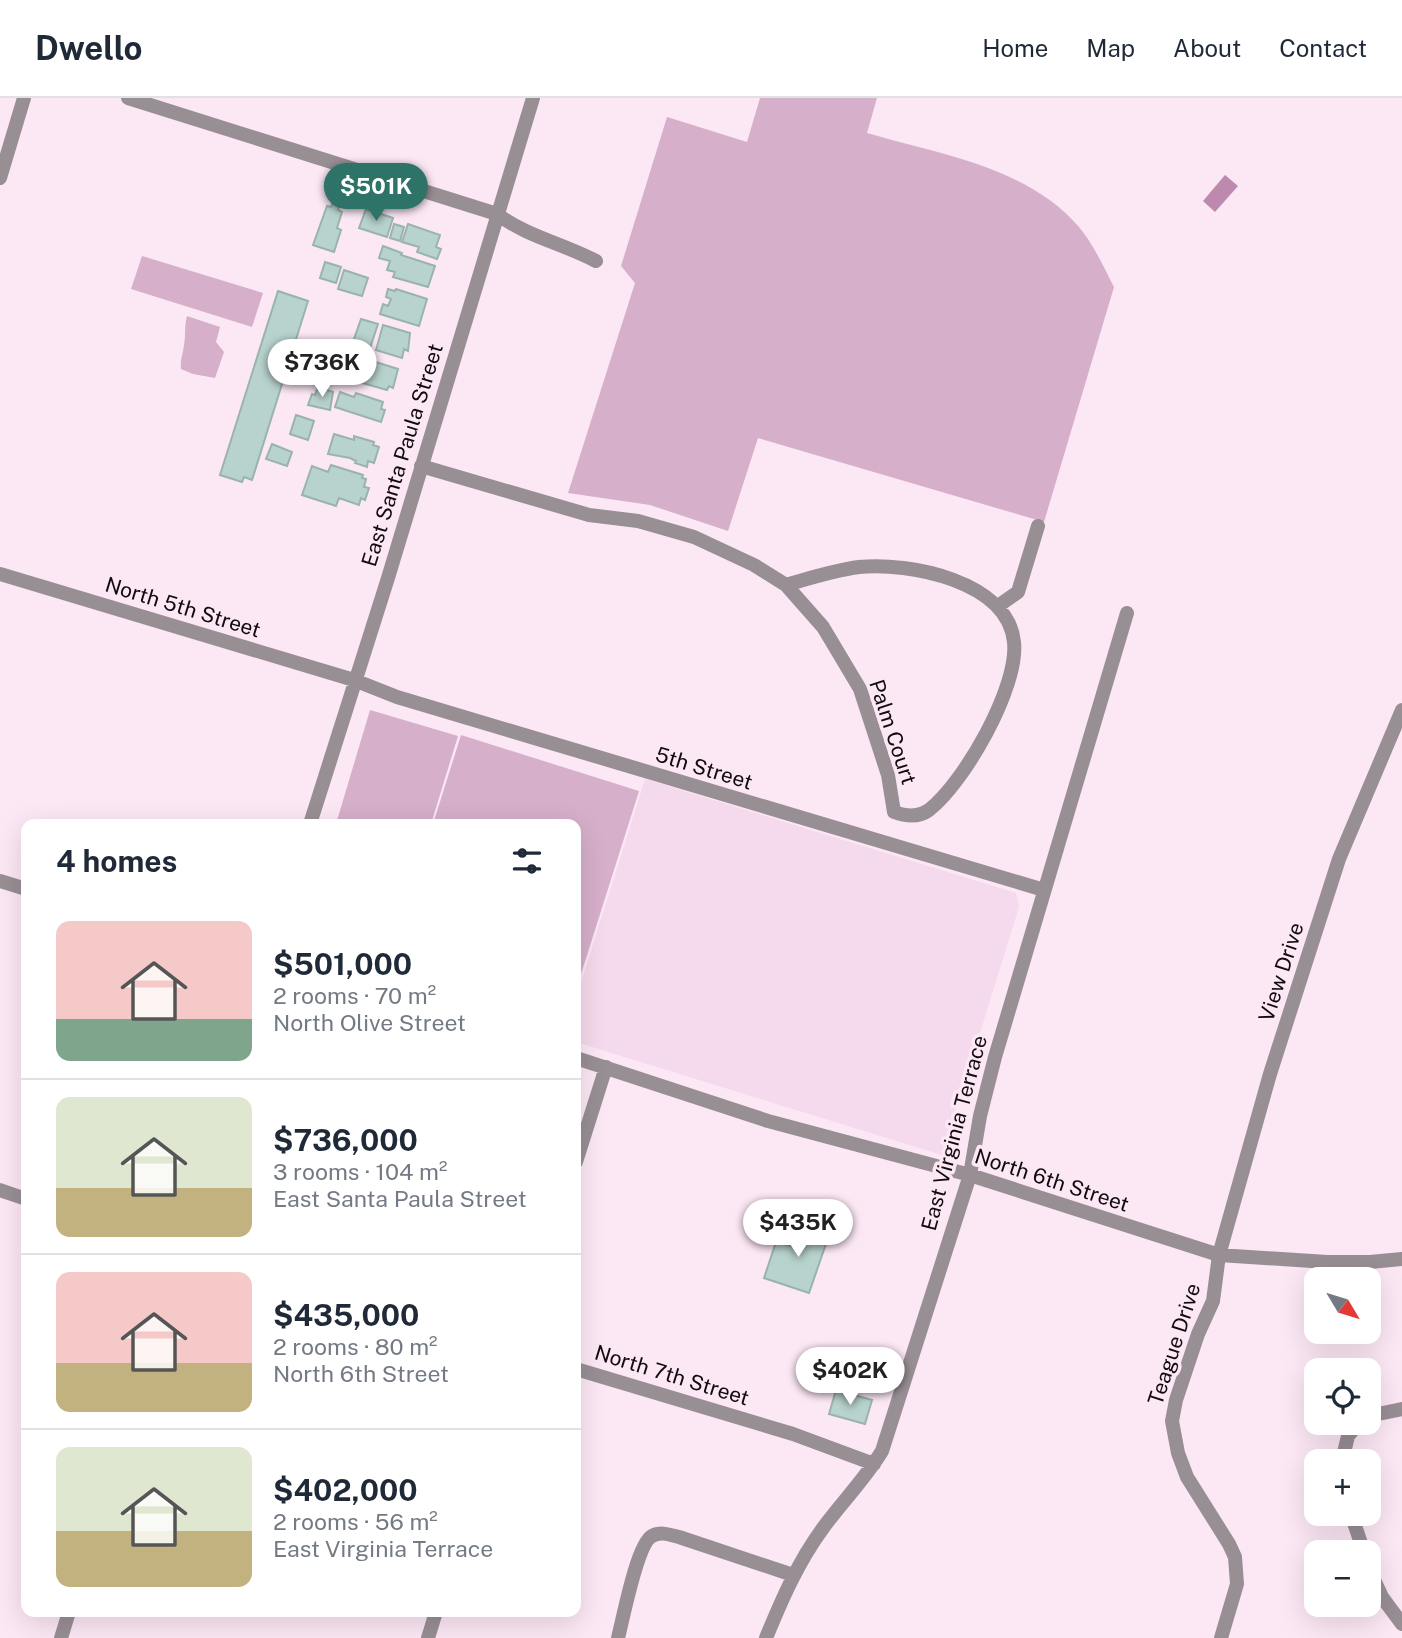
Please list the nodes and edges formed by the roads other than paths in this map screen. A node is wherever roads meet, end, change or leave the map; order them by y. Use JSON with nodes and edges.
{"nodes":[{"id":1,"x":24,"y":98,"type":"edge"},
{"id":2,"x":128,"y":98,"type":"edge"},
{"id":3,"x":533,"y":98,"type":"edge"},
{"id":4,"x":0,"y":177,"type":"edge"},
{"id":5,"x":497,"y":214,"type":"junction"},
{"id":6,"x":596,"y":261,"type":"dead end"},
{"id":7,"x":421,"y":466,"type":"junction"},
{"id":8,"x":1038,"y":526,"type":"dead end"},
{"id":9,"x":0,"y":574,"type":"edge"},
{"id":10,"x":786,"y":585,"type":"junction"},
{"id":11,"x":998,"y":606,"type":"junction"},
{"id":12,"x":1127,"y":613,"type":"dead end"},
{"id":13,"x":354,"y":680,"type":"junction"},
{"id":14,"x":1402,"y":710,"type":"edge"},
{"id":15,"x":312,"y":819,"type":"edge"},
{"id":16,"x":0,"y":881,"type":"edge"},
{"id":17,"x":21,"y":887,"type":"edge"},
{"id":18,"x":1044,"y":890,"type":"junction"},
{"id":19,"x":581,"y":1060,"type":"edge"},
{"id":20,"x":606,"y":1067,"type":"junction"},
{"id":21,"x":581,"y":1146,"type":"edge"},
{"id":22,"x":970,"y":1175,"type":"junction"},
{"id":23,"x":0,"y":1190,"type":"edge"},
{"id":24,"x":21,"y":1197,"type":"edge"},
{"id":25,"x":1219,"y":1255,"type":"junction"},
{"id":26,"x":1402,"y":1259,"type":"edge"},
{"id":27,"x":581,"y":1370,"type":"edge"},
{"id":28,"x":1402,"y":1409,"type":"edge"},
{"id":29,"x":1381,"y":1413,"type":"edge"},
{"id":30,"x":874,"y":1464,"type":"junction"},
{"id":31,"x":793,"y":1575,"type":"junction"},
{"id":32,"x":1381,"y":1595,"type":"edge"},
{"id":33,"x":67,"y":1617,"type":"edge"},
{"id":34,"x":434,"y":1617,"type":"edge"},
{"id":35,"x":1402,"y":1624,"type":"edge"},
{"id":36,"x":61,"y":1638,"type":"edge"},
{"id":37,"x":428,"y":1638,"type":"edge"},
{"id":38,"x":618,"y":1638,"type":"edge"},
{"id":39,"x":766,"y":1638,"type":"edge"},
{"id":40,"x":1221,"y":1638,"type":"edge"}],
"edges":[{"from":1,"to":4,"type":"street"},
{"from":2,"to":5,"type":"street"},
{"from":3,"to":5,"type":"street","name":"East Santa Paula Street"},
{"from":5,"to":6,"type":"street"},
{"from":5,"to":7,"type":"street","name":"East Santa Paula Street"},
{"from":7,"to":10,"type":"street","name":"Palm Court"},
{"from":7,"to":13,"type":"street","name":"East Santa Paula Street"},
{"from":8,"to":11,"type":"street"},
{"from":9,"to":13,"type":"street","name":"North 5th Street"},
{"from":10,"to":11,"type":"street"},
{"from":10,"to":11,"type":"street","name":"Palm Court"},
{"from":12,"to":18,"type":"street","name":"East Virginia Terrace"},
{"from":13,"to":15,"type":"street","name":"East Santa Paula Street"},
{"from":13,"to":18,"type":"street","name":"5th Street"},
{"from":14,"to":25,"type":"street","name":"View Drive"},
{"from":16,"to":17,"type":"street"},
{"from":18,"to":22,"type":"street","name":"East Virginia Terrace"},
{"from":19,"to":20,"type":"street","name":"North 6th Street"},
{"from":20,"to":21,"type":"street"},
{"from":20,"to":22,"type":"street","name":"North 6th Street"},
{"from":22,"to":25,"type":"street","name":"North 6th Street"},
{"from":22,"to":30,"type":"street","name":"East Virginia Terrace"},
{"from":23,"to":24,"type":"street"},
{"from":25,"to":26,"type":"street","name":"North 6th Street"},
{"from":25,"to":40,"type":"street","name":"Teague Drive"},
{"from":27,"to":30,"type":"street","name":"North 7th Street"},
{"from":28,"to":29,"type":"street"},
{"from":30,"to":31,"type":"street","name":"East Virginia Terrace"},
{"from":31,"to":38,"type":"street"},
{"from":31,"to":39,"type":"street","name":"East Virginia Terrace"},
{"from":32,"to":35,"type":"street"},
{"from":33,"to":36,"type":"street"},
{"from":34,"to":37,"type":"street"}]}
